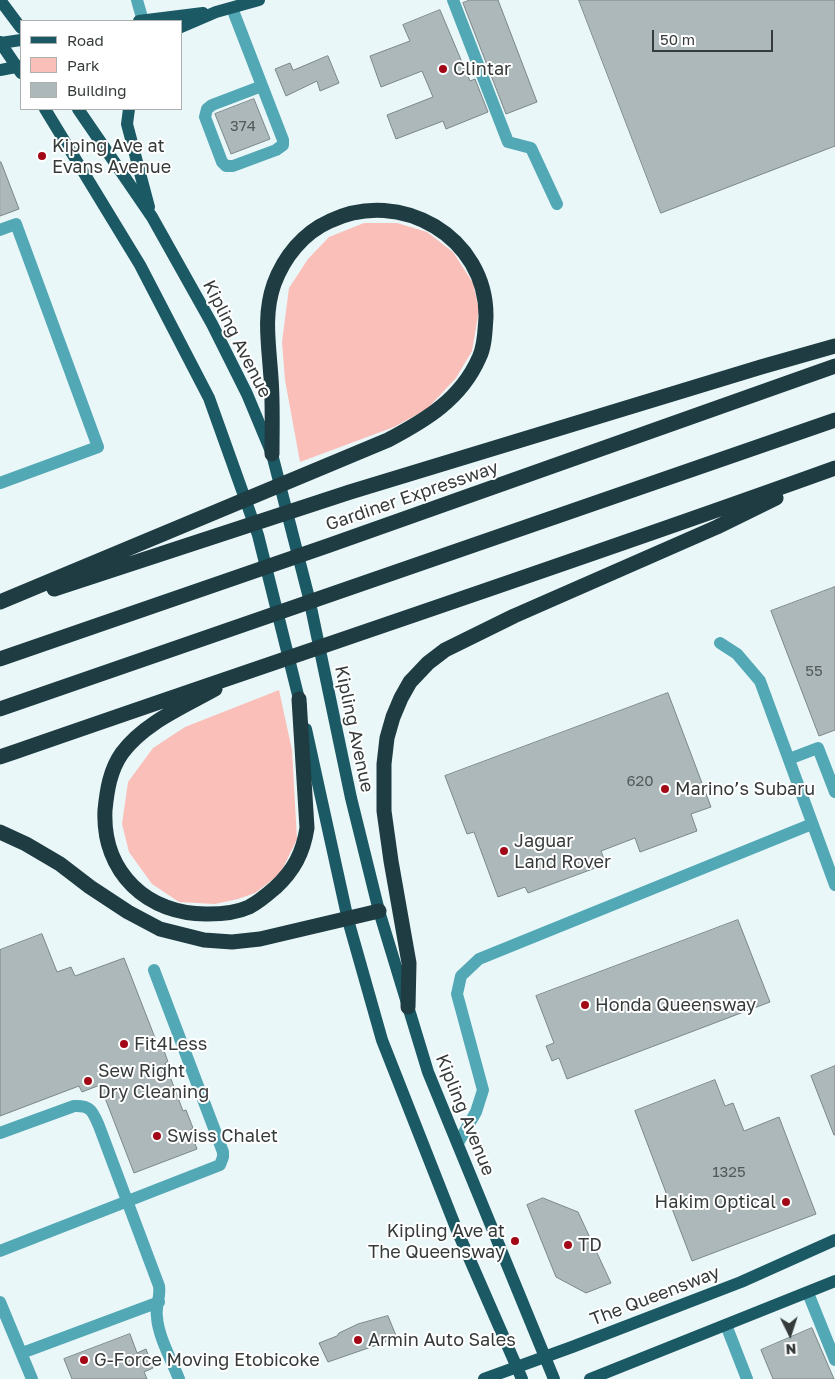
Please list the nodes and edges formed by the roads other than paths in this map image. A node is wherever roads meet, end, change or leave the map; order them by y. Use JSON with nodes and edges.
{"nodes":[{"id":1,"x":0,"y":0,"type":"edge"},
{"id":2,"x":137,"y":0,"type":"edge"},
{"id":3,"x":259,"y":0,"type":"edge"},
{"id":4,"x":453,"y":0,"type":"edge"},
{"id":5,"x":232,"y":8,"type":"junction"},
{"id":6,"x":216,"y":12,"type":"junction"},
{"id":7,"x":141,"y":20,"type":"edge"},
{"id":8,"x":149,"y":20,"type":"edge"},
{"id":9,"x":20,"y":27,"type":"edge"},
{"id":10,"x":182,"y":27,"type":"edge"},
{"id":11,"x":20,"y":40,"type":"edge"},
{"id":12,"x":0,"y":43,"type":"edge"},
{"id":13,"x":20,"y":69,"type":"edge"},
{"id":14,"x":0,"y":70,"type":"edge"},
{"id":15,"x":262,"y":86,"type":"junction"},
{"id":16,"x":46,"y":110,"type":"edge"},
{"id":17,"x":79,"y":110,"type":"edge"},
{"id":18,"x":129,"y":110,"type":"edge"},
{"id":19,"x":557,"y":204,"type":"dead end"},
{"id":20,"x":152,"y":217,"type":"junction"},
{"id":21,"x":0,"y":230,"type":"edge"},
{"id":22,"x":835,"y":346,"type":"edge"},
{"id":23,"x":835,"y":366,"type":"edge"},
{"id":24,"x":835,"y":420,"type":"edge"},
{"id":25,"x":272,"y":454,"type":"junction"},
{"id":26,"x":835,"y":469,"type":"edge"},
{"id":27,"x":0,"y":483,"type":"edge"},
{"id":28,"x":0,"y":602,"type":"edge"},
{"id":29,"x":0,"y":607,"type":"edge"},
{"id":30,"x":720,"y":643,"type":"dead end"},
{"id":31,"x":0,"y":659,"type":"edge"},
{"id":32,"x":246,"y":672,"type":"junction"},
{"id":33,"x":299,"y":699,"type":"junction"},
{"id":34,"x":0,"y":709,"type":"edge"},
{"id":35,"x":0,"y":757,"type":"edge"},
{"id":36,"x":788,"y":759,"type":"junction"},
{"id":37,"x":835,"y":792,"type":"edge"},
{"id":38,"x":812,"y":824,"type":"junction"},
{"id":39,"x":0,"y":832,"type":"edge"},
{"id":40,"x":835,"y":884,"type":"edge"},
{"id":41,"x":379,"y":911,"type":"junction"},
{"id":42,"x":348,"y":920,"type":"junction"},
{"id":43,"x":154,"y":970,"type":"dead end"},
{"id":44,"x":408,"y":1007,"type":"junction"},
{"id":45,"x":0,"y":1133,"type":"edge"},
{"id":46,"x":458,"y":1144,"type":"junction"},
{"id":47,"x":128,"y":1202,"type":"junction"},
{"id":48,"x":835,"y":1240,"type":"edge"},
{"id":49,"x":0,"y":1251,"type":"edge"},
{"id":50,"x":835,"y":1282,"type":"edge"},
{"id":51,"x":808,"y":1293,"type":"junction"},
{"id":52,"x":0,"y":1302,"type":"edge"},
{"id":53,"x":159,"y":1302,"type":"junction"},
{"id":54,"x":726,"y":1325,"type":"junction"},
{"id":55,"x":22,"y":1353,"type":"junction"},
{"id":56,"x":545,"y":1357,"type":"junction"},
{"id":57,"x":835,"y":1360,"type":"edge"},
{"id":58,"x":517,"y":1367,"type":"junction"},
{"id":59,"x":32,"y":1379,"type":"edge"},
{"id":60,"x":179,"y":1379,"type":"edge"},
{"id":61,"x":484,"y":1379,"type":"edge"},
{"id":62,"x":522,"y":1379,"type":"edge"},
{"id":63,"x":554,"y":1379,"type":"edge"},
{"id":64,"x":590,"y":1379,"type":"edge"},
{"id":65,"x":747,"y":1379,"type":"edge"}],
"edges":[{"from":1,"to":9,"type":"main road"},
{"from":2,"to":7,"type":"street"},
{"from":3,"to":5,"type":"main road"},
{"from":4,"to":19,"type":"street"},
{"from":5,"to":6,"type":"main road"},
{"from":5,"to":15,"type":"street"},
{"from":6,"to":8,"type":"main road"},
{"from":6,"to":10,"type":"main road"},
{"from":11,"to":12,"type":"main road"},
{"from":12,"to":13,"type":"main road"},
{"from":13,"to":14,"type":"main road"},
{"from":15,"to":15,"type":"street"},
{"from":16,"to":33,"type":"main road"},
{"from":17,"to":20,"type":"main road","name":"Kipling Avenue"},
{"from":18,"to":20,"type":"main road"},
{"from":20,"to":25,"type":"main road","name":"Kipling Avenue"},
{"from":21,"to":27,"type":"street"},
{"from":22,"to":29,"type":"highway","name":"Gardiner Expressway"},
{"from":23,"to":31,"type":"highway","name":"Gardiner Expressway"},
{"from":24,"to":34,"type":"highway"},
{"from":25,"to":28,"type":"highway"},
{"from":25,"to":41,"type":"main road","name":"Kipling Avenue"},
{"from":26,"to":32,"type":"highway"},
{"from":26,"to":44,"type":"highway"},
{"from":30,"to":36,"type":"street"},
{"from":32,"to":33,"type":"highway"},
{"from":32,"to":35,"type":"highway"},
{"from":33,"to":42,"type":"main road"},
{"from":36,"to":37,"type":"street"},
{"from":36,"to":38,"type":"street"},
{"from":38,"to":40,"type":"street"},
{"from":38,"to":46,"type":"street"},
{"from":39,"to":42,"type":"highway"},
{"from":41,"to":42,"type":"highway"},
{"from":41,"to":44,"type":"main road","name":"Kipling Avenue"},
{"from":42,"to":58,"type":"main road"},
{"from":43,"to":47,"type":"street"},
{"from":44,"to":46,"type":"main road","name":"Kipling Avenue"},
{"from":45,"to":47,"type":"street"},
{"from":46,"to":56,"type":"main road","name":"Kipling Avenue"},
{"from":47,"to":49,"type":"street"},
{"from":47,"to":53,"type":"street"},
{"from":48,"to":56,"type":"main road","name":"The Queensway"},
{"from":50,"to":51,"type":"main road"},
{"from":51,"to":54,"type":"main road"},
{"from":51,"to":57,"type":"street"},
{"from":52,"to":55,"type":"street"},
{"from":53,"to":55,"type":"street"},
{"from":53,"to":60,"type":"street"},
{"from":54,"to":64,"type":"main road"},
{"from":54,"to":65,"type":"street"},
{"from":55,"to":59,"type":"street"},
{"from":56,"to":58,"type":"main road","name":"The Queensway"},
{"from":56,"to":63,"type":"main road","name":"Kipling Avenue"},
{"from":58,"to":61,"type":"main road","name":"The Queensway"},
{"from":58,"to":62,"type":"main road"}]}
